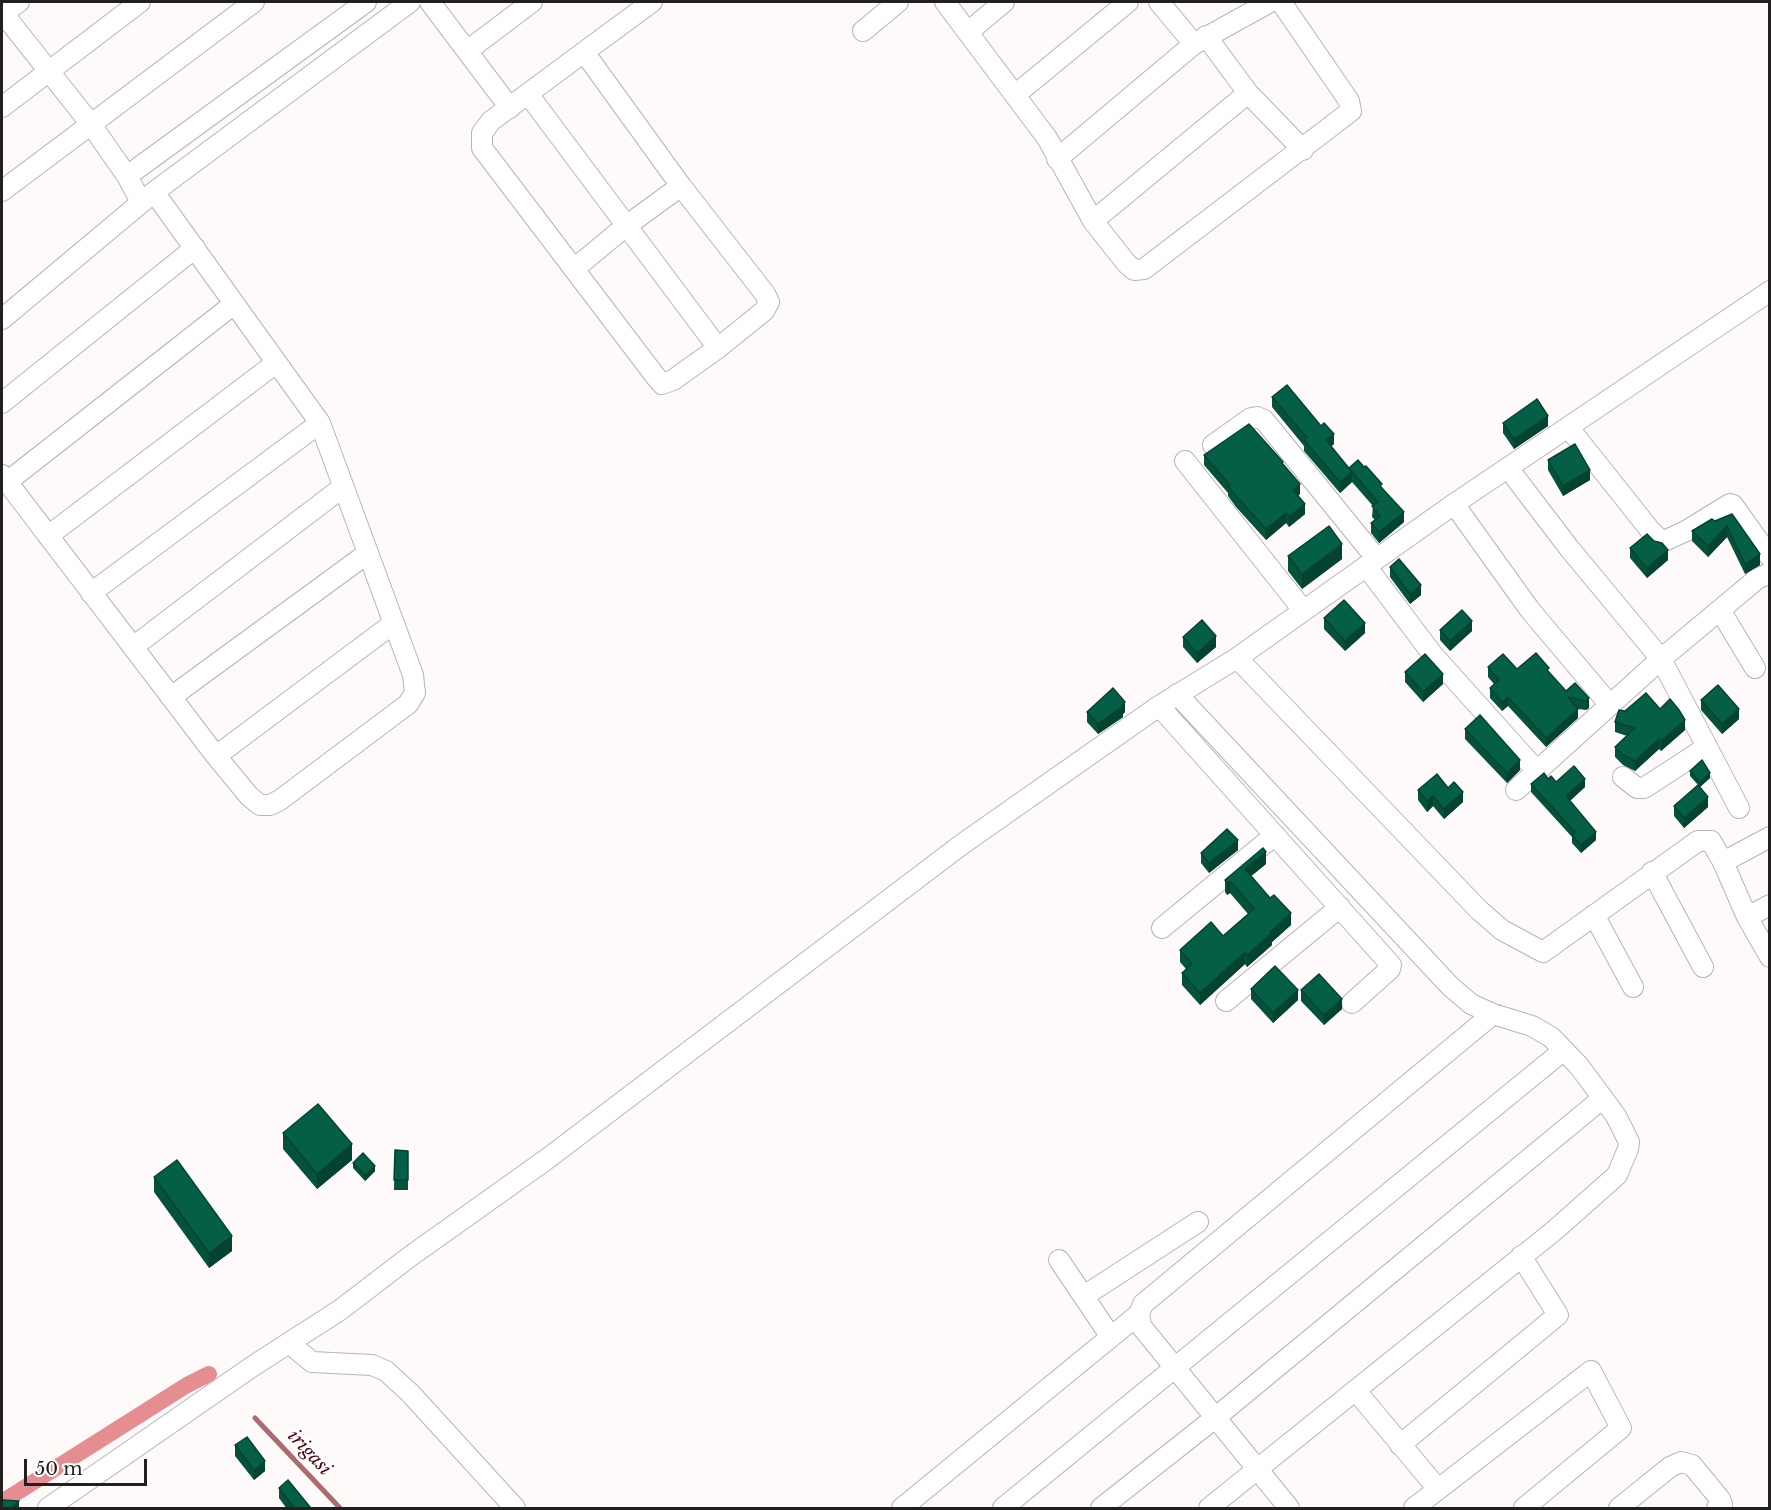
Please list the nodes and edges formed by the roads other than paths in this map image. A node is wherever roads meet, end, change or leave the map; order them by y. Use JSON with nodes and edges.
{"nodes":[{"id":1,"x":140,"y":2,"type":"edge"},
{"id":2,"x":254,"y":2,"type":"edge"},
{"id":3,"x":366,"y":2,"type":"edge"},
{"id":4,"x":410,"y":2,"type":"edge"},
{"id":5,"x":430,"y":2,"type":"edge"},
{"id":6,"x":532,"y":2,"type":"edge"},
{"id":7,"x":652,"y":2,"type":"edge"},
{"id":8,"x":898,"y":2,"type":"edge"},
{"id":9,"x":945,"y":2,"type":"edge"},
{"id":10,"x":1004,"y":2,"type":"edge"},
{"id":11,"x":1128,"y":2,"type":"edge"},
{"id":12,"x":1159,"y":2,"type":"edge"},
{"id":13,"x":1270,"y":2,"type":"edge"},
{"id":14,"x":1281,"y":2,"type":"edge"},
{"id":15,"x":6,"y":10,"type":"edge"},
{"id":16,"x":863,"y":32,"type":"dead end"},
{"id":17,"x":968,"y":32,"type":"junction"},
{"id":18,"x":1200,"y":40,"type":"junction"},
{"id":19,"x":467,"y":51,"type":"junction"},
{"id":20,"x":584,"y":52,"type":"junction"},
{"id":21,"x":47,"y":71,"type":"junction"},
{"id":22,"x":1248,"y":93,"type":"junction"},
{"id":23,"x":528,"y":94,"type":"junction"},
{"id":24,"x":1016,"y":95,"type":"junction"},
{"id":25,"x":2,"y":106,"type":"edge"},
{"id":26,"x":510,"y":108,"type":"junction"},
{"id":27,"x":90,"y":123,"type":"junction"},
{"id":28,"x":1303,"y":150,"type":"junction"},
{"id":29,"x":1057,"y":159,"type":"junction"},
{"id":30,"x":127,"y":176,"type":"junction"},
{"id":31,"x":681,"y":186,"type":"junction"},
{"id":32,"x":2,"y":191,"type":"edge"},
{"id":33,"x":148,"y":197,"type":"junction"},
{"id":34,"x":1093,"y":221,"type":"junction"},
{"id":35,"x":626,"y":226,"type":"junction"},
{"id":36,"x":195,"y":248,"type":"junction"},
{"id":37,"x":574,"y":270,"type":"junction"},
{"id":38,"x":1770,"y":291,"type":"edge"},
{"id":39,"x":234,"y":304,"type":"junction"},
{"id":40,"x":2,"y":319,"type":"edge"},
{"id":41,"x":718,"y":348,"type":"junction"},
{"id":42,"x":276,"y":363,"type":"junction"},
{"id":43,"x":2,"y":403,"type":"edge"},
{"id":44,"x":320,"y":423,"type":"junction"},
{"id":45,"x":1569,"y":427,"type":"junction"},
{"id":46,"x":1213,"y":446,"type":"edge"},
{"id":47,"x":1185,"y":461,"type":"dead end"},
{"id":48,"x":1509,"y":468,"type":"junction"},
{"id":49,"x":4,"y":478,"type":"edge"},
{"id":50,"x":343,"y":487,"type":"junction"},
{"id":51,"x":1454,"y":504,"type":"junction"},
{"id":52,"x":48,"y":536,"type":"junction"},
{"id":53,"x":368,"y":553,"type":"junction"},
{"id":54,"x":1770,"y":557,"type":"edge"},
{"id":55,"x":1371,"y":562,"type":"junction"},
{"id":56,"x":1770,"y":573,"type":"edge"},
{"id":57,"x":91,"y":592,"type":"junction"},
{"id":58,"x":1303,"y":610,"type":"junction"},
{"id":59,"x":1720,"y":610,"type":"junction"},
{"id":60,"x":394,"y":622,"type":"junction"},
{"id":61,"x":133,"y":647,"type":"junction"},
{"id":62,"x":1236,"y":658,"type":"junction"},
{"id":63,"x":1661,"y":659,"type":"junction"},
{"id":64,"x":1755,"y":668,"type":"dead end"},
{"id":65,"x":1177,"y":694,"type":"junction"},
{"id":66,"x":171,"y":697,"type":"junction"},
{"id":67,"x":1610,"y":705,"type":"junction"},
{"id":68,"x":1159,"y":706,"type":"junction"},
{"id":69,"x":1707,"y":747,"type":"junction"},
{"id":70,"x":216,"y":756,"type":"junction"},
{"id":71,"x":1537,"y":771,"type":"junction"},
{"id":72,"x":1623,"y":777,"type":"dead end"},
{"id":73,"x":1516,"y":790,"type":"dead end"},
{"id":74,"x":1739,"y":808,"type":"dead end"},
{"id":75,"x":1275,"y":835,"type":"junction"},
{"id":76,"x":1770,"y":837,"type":"edge"},
{"id":77,"x":1723,"y":861,"type":"junction"},
{"id":78,"x":1652,"y":872,"type":"junction"},
{"id":79,"x":1770,"y":905,"type":"edge"},
{"id":80,"x":1340,"y":907,"type":"junction"},
{"id":81,"x":1594,"y":915,"type":"junction"},
{"id":82,"x":1747,"y":917,"type":"junction"},
{"id":83,"x":1162,"y":928,"type":"dead end"},
{"id":84,"x":1770,"y":957,"type":"edge"},
{"id":85,"x":1703,"y":967,"type":"dead end"},
{"id":86,"x":1633,"y":987,"type":"dead end"},
{"id":87,"x":1226,"y":1000,"type":"dead end"},
{"id":88,"x":1352,"y":1003,"type":"dead end"},
{"id":89,"x":1494,"y":1014,"type":"junction"},
{"id":90,"x":1564,"y":1050,"type":"junction"},
{"id":91,"x":1603,"y":1098,"type":"junction"},
{"id":92,"x":1198,"y":1222,"type":"dead end"},
{"id":93,"x":1521,"y":1256,"type":"junction"},
{"id":94,"x":1059,"y":1260,"type":"dead end"},
{"id":95,"x":1084,"y":1296,"type":"junction"},
{"id":96,"x":1139,"y":1314,"type":"junction"},
{"id":97,"x":1111,"y":1337,"type":"junction"},
{"id":98,"x":289,"y":1343,"type":"junction"},
{"id":99,"x":1175,"y":1368,"type":"junction"},
{"id":100,"x":1356,"y":1391,"type":"junction"},
{"id":101,"x":1215,"y":1418,"type":"junction"},
{"id":102,"x":1400,"y":1445,"type":"junction"},
{"id":103,"x":1256,"y":1470,"type":"junction"},
{"id":104,"x":1438,"y":1490,"type":"junction"},
{"id":105,"x":48,"y":1509,"type":"edge"},
{"id":106,"x":515,"y":1509,"type":"edge"},
{"id":107,"x":902,"y":1509,"type":"edge"},
{"id":108,"x":1003,"y":1509,"type":"edge"},
{"id":109,"x":1101,"y":1509,"type":"edge"},
{"id":110,"x":1209,"y":1509,"type":"edge"},
{"id":111,"x":1289,"y":1509,"type":"edge"},
{"id":112,"x":1414,"y":1509,"type":"edge"},
{"id":113,"x":1524,"y":1509,"type":"edge"},
{"id":114,"x":1619,"y":1509,"type":"edge"},
{"id":115,"x":1717,"y":1509,"type":"edge"}],
"edges":[{"from":1,"to":21,"type":"street"},
{"from":2,"to":27,"type":"street"},
{"from":3,"to":30,"type":"street"},
{"from":4,"to":33,"type":"street"},
{"from":5,"to":19,"type":"street"},
{"from":6,"to":19,"type":"street"},
{"from":7,"to":20,"type":"street"},
{"from":8,"to":16,"type":"street"},
{"from":9,"to":17,"type":"street"},
{"from":10,"to":17,"type":"street"},
{"from":11,"to":24,"type":"street"},
{"from":12,"to":18,"type":"street"},
{"from":13,"to":18,"type":"street"},
{"from":14,"to":28,"type":"street"},
{"from":15,"to":21,"type":"street"},
{"from":17,"to":24,"type":"street"},
{"from":18,"to":22,"type":"street"},
{"from":18,"to":29,"type":"street"},
{"from":19,"to":26,"type":"street"},
{"from":20,"to":23,"type":"street"},
{"from":20,"to":31,"type":"street"},
{"from":21,"to":25,"type":"street"},
{"from":21,"to":27,"type":"street"},
{"from":22,"to":28,"type":"street"},
{"from":22,"to":34,"type":"street"},
{"from":23,"to":26,"type":"street"},
{"from":23,"to":35,"type":"street"},
{"from":24,"to":29,"type":"street"},
{"from":26,"to":37,"type":"street"},
{"from":27,"to":30,"type":"street"},
{"from":27,"to":32,"type":"street"},
{"from":28,"to":34,"type":"street"},
{"from":29,"to":34,"type":"street"},
{"from":30,"to":33,"type":"street"},
{"from":31,"to":35,"type":"street"},
{"from":31,"to":41,"type":"street"},
{"from":33,"to":36,"type":"street"},
{"from":33,"to":40,"type":"street"},
{"from":35,"to":37,"type":"street"},
{"from":35,"to":41,"type":"street"},
{"from":36,"to":39,"type":"street"},
{"from":36,"to":43,"type":"street"},
{"from":37,"to":41,"type":"street"},
{"from":38,"to":45,"type":"street"},
{"from":39,"to":42,"type":"street"},
{"from":39,"to":49,"type":"street"},
{"from":42,"to":44,"type":"street"},
{"from":42,"to":52,"type":"street"},
{"from":44,"to":50,"type":"street"},
{"from":44,"to":57,"type":"street"},
{"from":45,"to":48,"type":"street"},
{"from":45,"to":54,"type":"street"},
{"from":46,"to":55,"type":"street"},
{"from":47,"to":58,"type":"street"},
{"from":48,"to":51,"type":"street"},
{"from":48,"to":63,"type":"street"},
{"from":49,"to":52,"type":"street"},
{"from":50,"to":53,"type":"street"},
{"from":50,"to":61,"type":"street"},
{"from":51,"to":55,"type":"street"},
{"from":51,"to":67,"type":"street"},
{"from":52,"to":57,"type":"street"},
{"from":53,"to":60,"type":"street"},
{"from":53,"to":66,"type":"street"},
{"from":55,"to":58,"type":"street"},
{"from":55,"to":71,"type":"street"},
{"from":56,"to":59,"type":"street"},
{"from":57,"to":61,"type":"street"},
{"from":58,"to":62,"type":"street"},
{"from":59,"to":63,"type":"street"},
{"from":59,"to":64,"type":"street"},
{"from":60,"to":70,"type":"street"},
{"from":60,"to":70,"type":"street"},
{"from":61,"to":66,"type":"street"},
{"from":62,"to":65,"type":"street"},
{"from":62,"to":81,"type":"street"},
{"from":63,"to":67,"type":"street"},
{"from":63,"to":69,"type":"street"},
{"from":65,"to":68,"type":"street"},
{"from":65,"to":89,"type":"street"},
{"from":66,"to":70,"type":"street"},
{"from":67,"to":71,"type":"street"},
{"from":68,"to":75,"type":"street"},
{"from":68,"to":98,"type":"street"},
{"from":69,"to":72,"type":"street"},
{"from":69,"to":74,"type":"street"},
{"from":71,"to":73,"type":"street"},
{"from":75,"to":80,"type":"street"},
{"from":75,"to":83,"type":"street"},
{"from":76,"to":77,"type":"street"},
{"from":77,"to":78,"type":"street"},
{"from":77,"to":82,"type":"street"},
{"from":78,"to":81,"type":"street"},
{"from":78,"to":85,"type":"street"},
{"from":79,"to":82,"type":"street"},
{"from":80,"to":87,"type":"street"},
{"from":80,"to":88,"type":"street"},
{"from":81,"to":86,"type":"street"},
{"from":82,"to":84,"type":"street"},
{"from":89,"to":90,"type":"street"},
{"from":89,"to":96,"type":"street"},
{"from":90,"to":91,"type":"street"},
{"from":90,"to":99,"type":"street"},
{"from":91,"to":93,"type":"street"},
{"from":91,"to":101,"type":"street"},
{"from":92,"to":95,"type":"street"},
{"from":93,"to":100,"type":"street"},
{"from":93,"to":102,"type":"street"},
{"from":94,"to":95,"type":"street"},
{"from":95,"to":97,"type":"street"},
{"from":96,"to":97,"type":"street"},
{"from":96,"to":99,"type":"street"},
{"from":97,"to":107,"type":"street"},
{"from":98,"to":105,"type":"street"},
{"from":98,"to":106,"type":"street"},
{"from":99,"to":101,"type":"street"},
{"from":99,"to":108,"type":"street"},
{"from":100,"to":102,"type":"street"},
{"from":100,"to":103,"type":"street"},
{"from":101,"to":103,"type":"street"},
{"from":101,"to":109,"type":"street"},
{"from":102,"to":104,"type":"street"},
{"from":103,"to":110,"type":"street"},
{"from":103,"to":111,"type":"street"},
{"from":104,"to":112,"type":"street"},
{"from":104,"to":113,"type":"street"},
{"from":114,"to":115,"type":"street"}]}
